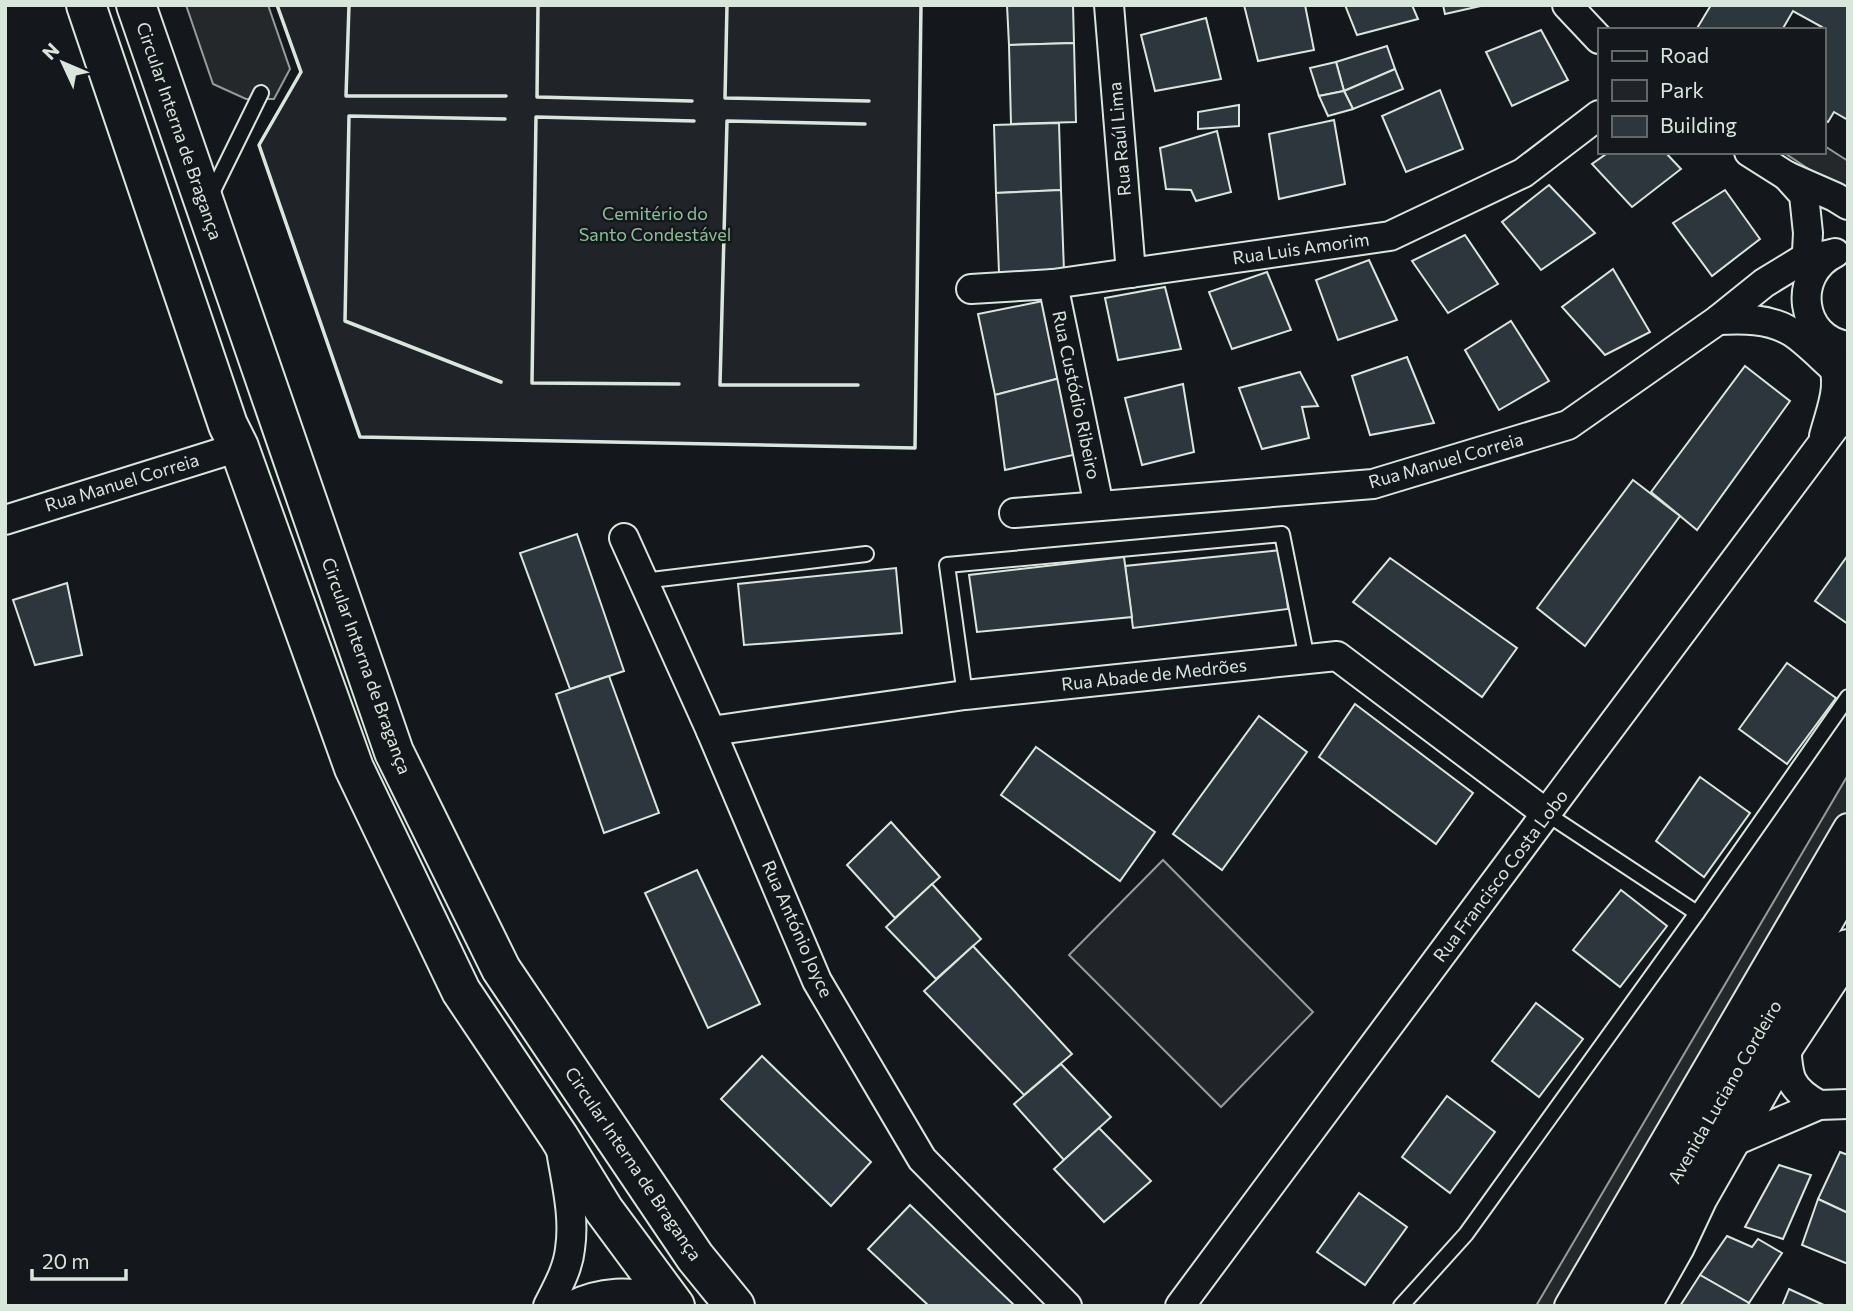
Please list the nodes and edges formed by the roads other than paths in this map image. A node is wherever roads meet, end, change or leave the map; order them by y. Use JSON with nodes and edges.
{"nodes":[{"id":1,"x":86,"y":5,"type":"edge"},
{"id":2,"x":136,"y":5,"type":"edge"},
{"id":3,"x":1109,"y":5,"type":"edge"},
{"id":4,"x":1567,"y":5,"type":"edge"},
{"id":5,"x":1598,"y":38,"type":"edge"},
{"id":6,"x":261,"y":93,"type":"dead end"},
{"id":7,"x":1598,"y":116,"type":"edge"},
{"id":8,"x":1752,"y":154,"type":"edge"},
{"id":9,"x":1787,"y":176,"type":"junction"},
{"id":10,"x":1848,"y":205,"type":"edge"},
{"id":11,"x":205,"y":206,"type":"junction"},
{"id":12,"x":1825,"y":259,"type":"edge"},
{"id":13,"x":1131,"y":273,"type":"junction"},
{"id":14,"x":1053,"y":284,"type":"junction"},
{"id":15,"x":971,"y":289,"type":"dead end"},
{"id":16,"x":1718,"y":320,"type":"junction"},
{"id":17,"x":1826,"y":345,"type":"edge"},
{"id":18,"x":1848,"y":414,"type":"edge"},
{"id":19,"x":1822,"y":445,"type":"junction"},
{"id":20,"x":239,"y":447,"type":"junction"},
{"id":21,"x":1099,"y":506,"type":"junction"},
{"id":22,"x":1014,"y":513,"type":"dead end"},
{"id":23,"x":5,"y":520,"type":"edge"},
{"id":24,"x":624,"y":538,"type":"dead end"},
{"id":25,"x":866,"y":554,"type":"dead end"},
{"id":26,"x":643,"y":581,"type":"junction"},
{"id":27,"x":1307,"y":659,"type":"junction"},
{"id":28,"x":965,"y":695,"type":"junction"},
{"id":29,"x":1848,"y":697,"type":"edge"},
{"id":30,"x":711,"y":731,"type":"junction"},
{"id":31,"x":1547,"y":814,"type":"junction"},
{"id":32,"x":1848,"y":828,"type":"edge"},
{"id":33,"x":1848,"y":878,"type":"edge"},
{"id":34,"x":1697,"y":913,"type":"junction"},
{"id":35,"x":1848,"y":949,"type":"edge"},
{"id":36,"x":1786,"y":1043,"type":"junction"},
{"id":37,"x":1848,"y":1104,"type":"edge"},
{"id":38,"x":1819,"y":1105,"type":"junction"},
{"id":39,"x":559,"y":1137,"type":"junction"},
{"id":40,"x":1728,"y":1144,"type":"junction"},
{"id":41,"x":671,"y":1301,"type":"edge"},
{"id":42,"x":548,"y":1306,"type":"edge"},
{"id":43,"x":571,"y":1306,"type":"edge"},
{"id":44,"x":735,"y":1306,"type":"edge"},
{"id":45,"x":1067,"y":1306,"type":"edge"},
{"id":46,"x":1180,"y":1306,"type":"edge"},
{"id":47,"x":1401,"y":1306,"type":"edge"},
{"id":48,"x":1570,"y":1306,"type":"edge"},
{"id":49,"x":1602,"y":1306,"type":"edge"},
{"id":50,"x":1641,"y":1306,"type":"edge"}],
"edges":[{"from":1,"to":20,"type":"main road"},
{"from":2,"to":11,"type":"main road","name":"Circular Interna de Bragança"},
{"from":3,"to":13,"type":"street","name":"Rua Raúl Lima"},
{"from":4,"to":5,"type":"street"},
{"from":6,"to":11,"type":"lane"},
{"from":7,"to":13,"type":"street","name":"Rua Luis Amorim"},
{"from":8,"to":9,"type":"street"},
{"from":9,"to":10,"type":"street"},
{"from":9,"to":12,"type":"street"},
{"from":11,"to":44,"type":"main road","name":"Circular Interna de Bragança"},
{"from":12,"to":16,"type":"street","name":"Rua Manuel Correia"},
{"from":12,"to":17,"type":"street"},
{"from":13,"to":14,"type":"street","name":"Rua Luis Amorim"},
{"from":14,"to":15,"type":"street","name":"Rua Luis Amorim"},
{"from":14,"to":21,"type":"street","name":"Rua Custódio Ribeiro"},
{"from":16,"to":17,"type":"street"},
{"from":16,"to":21,"type":"street","name":"Rua Manuel Correia"},
{"from":17,"to":19,"type":"street","name":"Rua Francisco Costa Lobo"},
{"from":18,"to":19,"type":"street","name":"Rua Francisco Costa Lobo"},
{"from":19,"to":31,"type":"street","name":"Rua Francisco Costa Lobo"},
{"from":20,"to":23,"type":"street","name":"Rua Manuel Correia"},
{"from":20,"to":39,"type":"main road"},
{"from":21,"to":22,"type":"street","name":"Rua Manuel Correia"},
{"from":24,"to":26,"type":"street","name":"Rua António Joyce"},
{"from":25,"to":26,"type":"lane"},
{"from":26,"to":30,"type":"street","name":"Rua António Joyce"},
{"from":27,"to":28,"type":"street","name":"Rua Abade de Medrões"},
{"from":27,"to":28,"type":"lane"},
{"from":27,"to":31,"type":"street","name":"Rua Abade de Medrões"},
{"from":28,"to":30,"type":"street","name":"Rua Abade de Medrões"},
{"from":29,"to":34,"type":"lane"},
{"from":30,"to":45,"type":"street","name":"Rua António Joyce"},
{"from":31,"to":34,"type":"lane"},
{"from":31,"to":46,"type":"street","name":"Rua Francisco Costa Lobo"},
{"from":32,"to":48,"type":"street"},
{"from":33,"to":49,"type":"main road","name":"Avenida Luciano Cordeiro"},
{"from":34,"to":47,"type":"lane"},
{"from":35,"to":36,"type":"main road","name":"Avenida Luciano Cordeiro"},
{"from":36,"to":38,"type":"street"},
{"from":36,"to":40,"type":"main road","name":"Avenida Luciano Cordeiro"},
{"from":37,"to":38,"type":"street"},
{"from":38,"to":40,"type":"street"},
{"from":39,"to":41,"type":"main road"},
{"from":39,"to":42,"type":"street"},
{"from":40,"to":50,"type":"main road","name":"Avenida Luciano Cordeiro"},
{"from":41,"to":43,"type":"street"}]}
